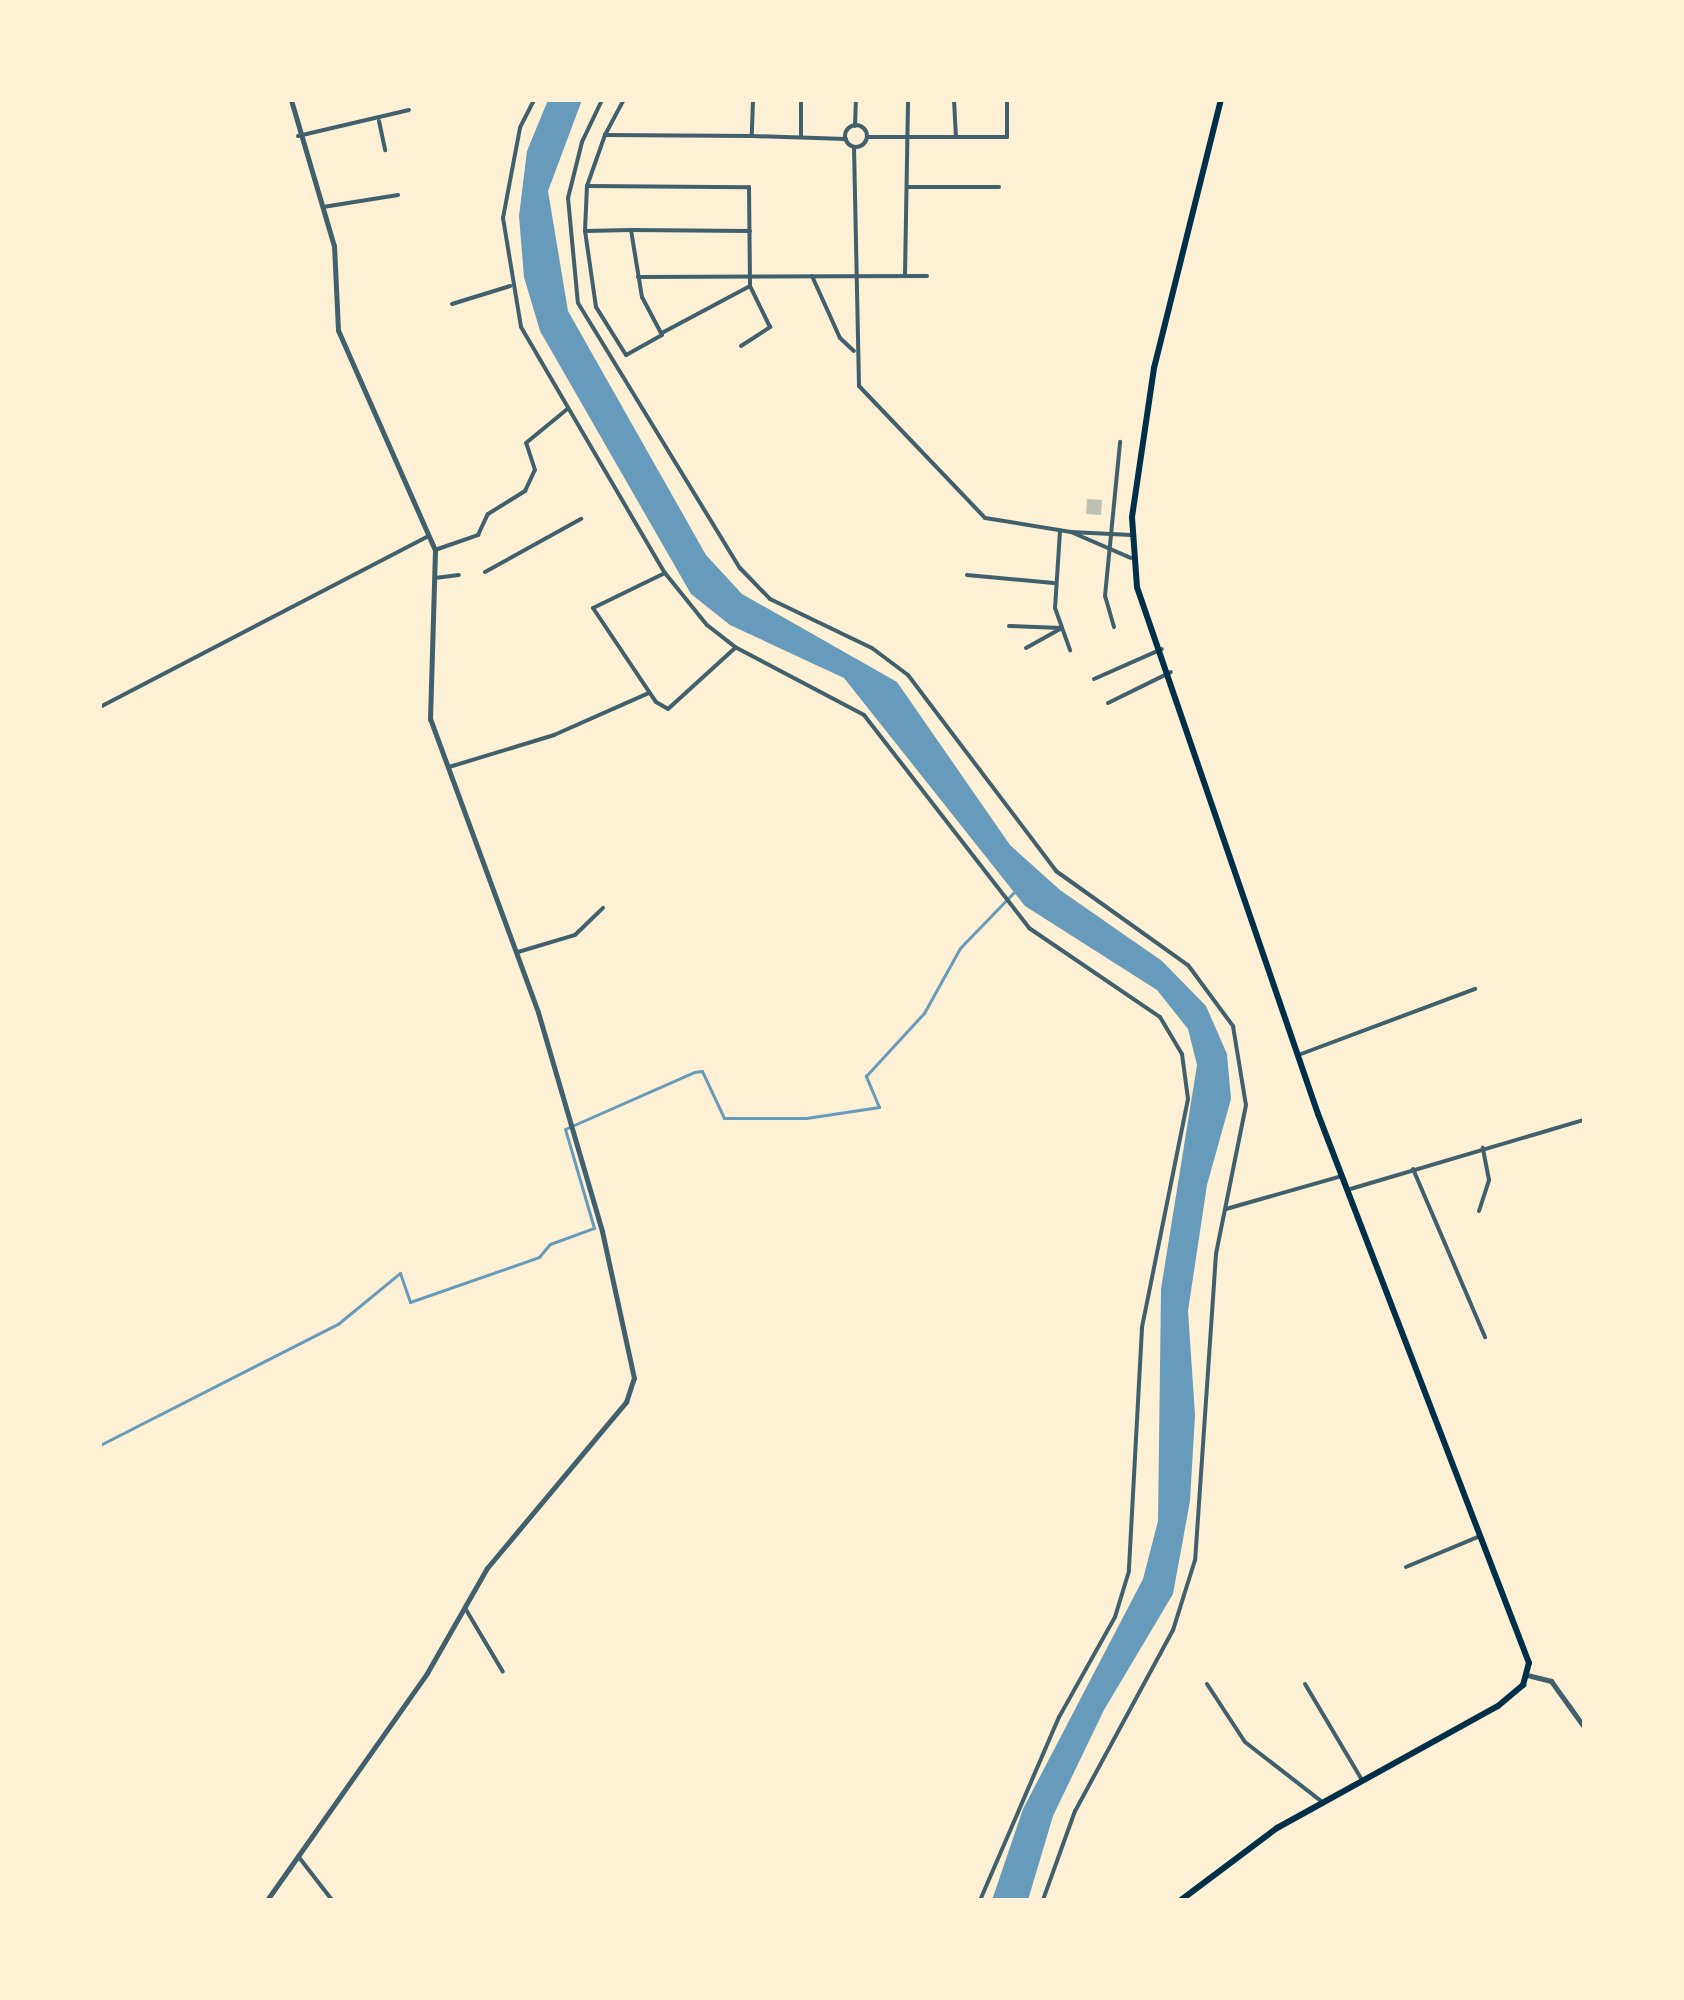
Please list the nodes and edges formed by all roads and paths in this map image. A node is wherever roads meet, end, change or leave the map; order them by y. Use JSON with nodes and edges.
{"nodes":[{"id":1,"x":291,"y":100,"type":"edge"},
{"id":2,"x":534,"y":100,"type":"edge"},
{"id":3,"x":602,"y":100,"type":"edge"},
{"id":4,"x":624,"y":100,"type":"edge"},
{"id":5,"x":753,"y":100,"type":"edge"},
{"id":6,"x":801,"y":100,"type":"edge"},
{"id":7,"x":856,"y":100,"type":"edge"},
{"id":8,"x":908,"y":100,"type":"edge"},
{"id":9,"x":954,"y":100,"type":"edge"},
{"id":10,"x":1007,"y":100,"type":"edge"},
{"id":11,"x":1221,"y":100,"type":"edge"},
{"id":12,"x":409,"y":110,"type":"dead end"},
{"id":13,"x":379,"y":121,"type":"junction"},
{"id":14,"x":855,"y":126,"type":"junction"},
{"id":15,"x":605,"y":135,"type":"junction"},
{"id":16,"x":298,"y":136,"type":"junction"},
{"id":17,"x":752,"y":136,"type":"junction"},
{"id":18,"x":801,"y":136,"type":"junction"},
{"id":19,"x":867,"y":137,"type":"junction"},
{"id":20,"x":909,"y":137,"type":"junction"},
{"id":21,"x":956,"y":137,"type":"junction"},
{"id":22,"x":846,"y":139,"type":"junction"},
{"id":23,"x":854,"y":147,"type":"junction"},
{"id":24,"x":385,"y":150,"type":"dead end"},
{"id":25,"x":587,"y":186,"type":"junction"},
{"id":26,"x":907,"y":187,"type":"junction"},
{"id":27,"x":999,"y":187,"type":"dead end"},
{"id":28,"x":398,"y":195,"type":"dead end"},
{"id":29,"x":321,"y":208,"type":"junction"},
{"id":30,"x":631,"y":230,"type":"junction"},
{"id":31,"x":585,"y":231,"type":"junction"},
{"id":32,"x":750,"y":231,"type":"junction"},
{"id":33,"x":855,"y":274,"type":"junction"},
{"id":34,"x":749,"y":275,"type":"junction"},
{"id":35,"x":905,"y":275,"type":"junction"},
{"id":36,"x":812,"y":276,"type":"junction"},
{"id":37,"x":927,"y":276,"type":"dead end"},
{"id":38,"x":636,"y":277,"type":"junction"},
{"id":39,"x":510,"y":286,"type":"junction"},
{"id":40,"x":750,"y":286,"type":"junction"},
{"id":41,"x":452,"y":304,"type":"dead end"},
{"id":42,"x":662,"y":333,"type":"junction"},
{"id":43,"x":741,"y":346,"type":"dead end"},
{"id":44,"x":854,"y":351,"type":"junction"},
{"id":45,"x":566,"y":410,"type":"junction"},
{"id":46,"x":1120,"y":442,"type":"dead end"},
{"id":47,"x":581,"y":519,"type":"dead end"},
{"id":48,"x":1060,"y":531,"type":"junction"},
{"id":49,"x":1071,"y":532,"type":"junction"},
{"id":50,"x":1112,"y":533,"type":"junction"},
{"id":51,"x":1131,"y":535,"type":"junction"},
{"id":52,"x":429,"y":536,"type":"junction"},
{"id":53,"x":435,"y":550,"type":"junction"},
{"id":54,"x":1112,"y":551,"type":"junction"},
{"id":55,"x":1131,"y":558,"type":"junction"},
{"id":56,"x":664,"y":571,"type":"junction"},
{"id":57,"x":485,"y":572,"type":"dead end"},
{"id":58,"x":459,"y":575,"type":"dead end"},
{"id":59,"x":967,"y":575,"type":"dead end"},
{"id":60,"x":435,"y":578,"type":"junction"},
{"id":61,"x":1054,"y":583,"type":"junction"},
{"id":62,"x":1009,"y":626,"type":"dead end"},
{"id":63,"x":1114,"y":627,"type":"dead end"},
{"id":64,"x":1062,"y":628,"type":"junction"},
{"id":65,"x":735,"y":647,"type":"junction"},
{"id":66,"x":1026,"y":648,"type":"dead end"},
{"id":67,"x":1162,"y":649,"type":"junction"},
{"id":68,"x":1070,"y":650,"type":"dead end"},
{"id":69,"x":1171,"y":672,"type":"junction"},
{"id":70,"x":1094,"y":679,"type":"dead end"},
{"id":71,"x":649,"y":693,"type":"junction"},
{"id":72,"x":1108,"y":703,"type":"dead end"},
{"id":73,"x":100,"y":707,"type":"edge"},
{"id":74,"x":449,"y":767,"type":"junction"},
{"id":75,"x":603,"y":908,"type":"dead end"},
{"id":76,"x":518,"y":952,"type":"junction"},
{"id":77,"x":1475,"y":989,"type":"dead end"},
{"id":78,"x":1301,"y":1054,"type":"junction"},
{"id":79,"x":1584,"y":1120,"type":"edge"},
{"id":80,"x":1483,"y":1148,"type":"junction"},
{"id":81,"x":1413,"y":1169,"type":"junction"},
{"id":82,"x":1342,"y":1176,"type":"junction"},
{"id":83,"x":1347,"y":1190,"type":"junction"},
{"id":84,"x":1226,"y":1209,"type":"junction"},
{"id":85,"x":1479,"y":1211,"type":"dead end"},
{"id":86,"x":1485,"y":1337,"type":"dead end"},
{"id":87,"x":1480,"y":1536,"type":"junction"},
{"id":88,"x":1406,"y":1567,"type":"dead end"},
{"id":89,"x":465,"y":1608,"type":"junction"},
{"id":90,"x":503,"y":1672,"type":"dead end"},
{"id":91,"x":1527,"y":1675,"type":"junction"},
{"id":92,"x":1207,"y":1684,"type":"dead end"},
{"id":93,"x":1305,"y":1684,"type":"dead end"},
{"id":94,"x":1584,"y":1727,"type":"edge"},
{"id":95,"x":1364,"y":1782,"type":"junction"},
{"id":96,"x":1321,"y":1801,"type":"junction"},
{"id":97,"x":298,"y":1856,"type":"junction"},
{"id":98,"x":267,"y":1900,"type":"edge"},
{"id":99,"x":332,"y":1900,"type":"edge"},
{"id":100,"x":980,"y":1900,"type":"edge"},
{"id":101,"x":1043,"y":1900,"type":"edge"},
{"id":102,"x":1181,"y":1900,"type":"edge"}],
"edges":[{"from":1,"to":16,"type":"street"},
{"from":2,"to":39,"type":"street"},
{"from":3,"to":84,"type":"street"},
{"from":4,"to":15,"type":"street"},
{"from":5,"to":17,"type":"street"},
{"from":6,"to":18,"type":"street"},
{"from":7,"to":14,"type":"street"},
{"from":8,"to":20,"type":"street"},
{"from":9,"to":21,"type":"street"},
{"from":10,"to":21,"type":"street"},
{"from":11,"to":51,"type":"main road"},
{"from":12,"to":13,"type":"street"},
{"from":13,"to":16,"type":"street"},
{"from":13,"to":24,"type":"street"},
{"from":14,"to":19,"type":"street"},
{"from":14,"to":22,"type":"street"},
{"from":15,"to":17,"type":"street"},
{"from":15,"to":25,"type":"street"},
{"from":16,"to":29,"type":"street"},
{"from":17,"to":18,"type":"street"},
{"from":18,"to":22,"type":"street"},
{"from":19,"to":20,"type":"street"},
{"from":19,"to":23,"type":"street"},
{"from":20,"to":21,"type":"street"},
{"from":20,"to":26,"type":"street"},
{"from":22,"to":23,"type":"street"},
{"from":23,"to":33,"type":"street"},
{"from":25,"to":31,"type":"street"},
{"from":25,"to":32,"type":"street"},
{"from":26,"to":27,"type":"street"},
{"from":26,"to":35,"type":"street"},
{"from":28,"to":29,"type":"street"},
{"from":29,"to":52,"type":"street"},
{"from":30,"to":31,"type":"street"},
{"from":30,"to":32,"type":"street"},
{"from":30,"to":38,"type":"street"},
{"from":31,"to":42,"type":"street"},
{"from":32,"to":34,"type":"street"},
{"from":33,"to":35,"type":"street"},
{"from":33,"to":36,"type":"street"},
{"from":33,"to":44,"type":"street"},
{"from":34,"to":36,"type":"street"},
{"from":34,"to":38,"type":"street"},
{"from":34,"to":40,"type":"street"},
{"from":35,"to":37,"type":"street"},
{"from":36,"to":44,"type":"street"},
{"from":38,"to":42,"type":"street"},
{"from":39,"to":41,"type":"street"},
{"from":39,"to":45,"type":"street"},
{"from":40,"to":42,"type":"street"},
{"from":40,"to":43,"type":"street"},
{"from":44,"to":48,"type":"street"},
{"from":45,"to":53,"type":"street"},
{"from":45,"to":56,"type":"street"},
{"from":46,"to":50,"type":"street"},
{"from":47,"to":57,"type":"street"},
{"from":48,"to":49,"type":"street"},
{"from":48,"to":61,"type":"street"},
{"from":49,"to":50,"type":"street"},
{"from":49,"to":54,"type":"street"},
{"from":50,"to":51,"type":"street"},
{"from":50,"to":54,"type":"street"},
{"from":51,"to":55,"type":"main road"},
{"from":52,"to":53,"type":"street"},
{"from":52,"to":73,"type":"street"},
{"from":53,"to":60,"type":"street"},
{"from":54,"to":55,"type":"street"},
{"from":54,"to":63,"type":"street"},
{"from":55,"to":67,"type":"main road"},
{"from":56,"to":65,"type":"street"},
{"from":56,"to":71,"type":"street"},
{"from":58,"to":60,"type":"street"},
{"from":59,"to":61,"type":"street"},
{"from":60,"to":74,"type":"street"},
{"from":61,"to":64,"type":"street"},
{"from":62,"to":64,"type":"street"},
{"from":64,"to":66,"type":"street"},
{"from":64,"to":68,"type":"street"},
{"from":65,"to":71,"type":"street"},
{"from":65,"to":100,"type":"street"},
{"from":67,"to":69,"type":"main road"},
{"from":67,"to":70,"type":"street"},
{"from":69,"to":72,"type":"street"},
{"from":69,"to":78,"type":"main road"},
{"from":71,"to":74,"type":"street"},
{"from":74,"to":76,"type":"street"},
{"from":75,"to":76,"type":"street"},
{"from":76,"to":89,"type":"street"},
{"from":77,"to":78,"type":"street"},
{"from":78,"to":82,"type":"main road"},
{"from":79,"to":80,"type":"street"},
{"from":80,"to":81,"type":"street"},
{"from":80,"to":85,"type":"street"},
{"from":81,"to":83,"type":"street"},
{"from":81,"to":86,"type":"street"},
{"from":82,"to":83,"type":"main road"},
{"from":82,"to":84,"type":"street"},
{"from":83,"to":87,"type":"main road"},
{"from":84,"to":101,"type":"street"},
{"from":87,"to":88,"type":"street"},
{"from":87,"to":91,"type":"main road"},
{"from":89,"to":90,"type":"street"},
{"from":89,"to":97,"type":"street"},
{"from":91,"to":94,"type":"street"},
{"from":91,"to":95,"type":"main road"},
{"from":92,"to":96,"type":"street"},
{"from":93,"to":95,"type":"street"},
{"from":95,"to":96,"type":"main road"},
{"from":96,"to":102,"type":"main road"},
{"from":97,"to":98,"type":"street"},
{"from":97,"to":99,"type":"street"}]}
